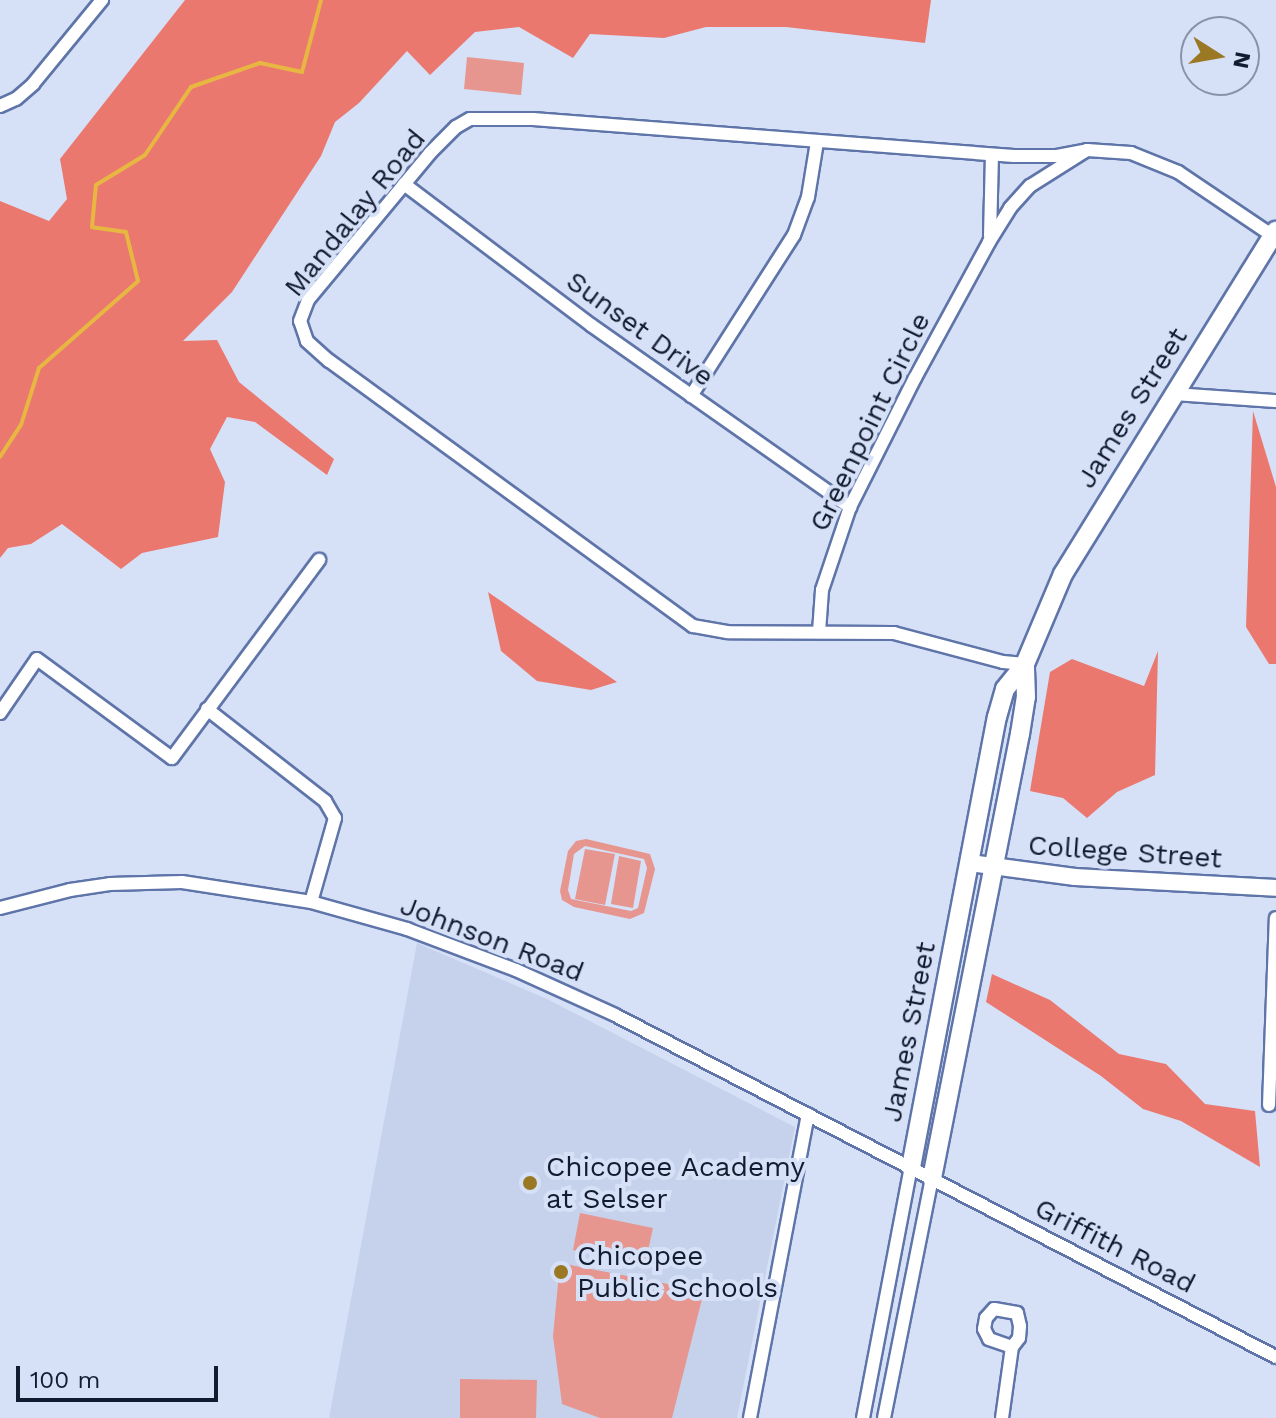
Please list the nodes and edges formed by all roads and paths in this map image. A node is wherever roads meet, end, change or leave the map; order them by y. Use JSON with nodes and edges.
{"nodes":[{"id":1,"x":102,"y":0,"type":"edge"},
{"id":2,"x":0,"y":106,"type":"edge"},
{"id":3,"x":817,"y":142,"type":"junction"},
{"id":4,"x":1087,"y":150,"type":"junction"},
{"id":5,"x":992,"y":155,"type":"junction"},
{"id":6,"x":404,"y":184,"type":"junction"},
{"id":7,"x":1274,"y":234,"type":"edge"},
{"id":8,"x":989,"y":242,"type":"junction"},
{"id":9,"x":1173,"y":394,"type":"junction"},
{"id":10,"x":691,"y":396,"type":"junction"},
{"id":11,"x":1276,"y":401,"type":"edge"},
{"id":12,"x":850,"y":507,"type":"junction"},
{"id":13,"x":319,"y":560,"type":"dead end"},
{"id":14,"x":819,"y":632,"type":"junction"},
{"id":15,"x":1025,"y":664,"type":"junction"},
{"id":16,"x":207,"y":709,"type":"junction"},
{"id":17,"x":0,"y":713,"type":"edge"},
{"id":18,"x":970,"y":863,"type":"junction"},
{"id":19,"x":995,"y":868,"type":"junction"},
{"id":20,"x":1276,"y":888,"type":"edge"},
{"id":21,"x":311,"y":902,"type":"junction"},
{"id":22,"x":0,"y":908,"type":"edge"},
{"id":23,"x":1276,"y":918,"type":"edge"},
{"id":24,"x":1269,"y":1105,"type":"dead end"},
{"id":25,"x":808,"y":1114,"type":"junction"},
{"id":26,"x":911,"y":1167,"type":"junction"},
{"id":27,"x":932,"y":1178,"type":"junction"},
{"id":28,"x":1012,"y":1347,"type":"dead end"},
{"id":29,"x":1276,"y":1357,"type":"edge"},
{"id":30,"x":750,"y":1418,"type":"edge"},
{"id":31,"x":863,"y":1418,"type":"edge"},
{"id":32,"x":884,"y":1418,"type":"edge"},
{"id":33,"x":1002,"y":1418,"type":"edge"}],
"edges":[{"from":1,"to":2,"type":"street"},
{"from":3,"to":5,"type":"street","name":"Mandalay Road"},
{"from":3,"to":6,"type":"street","name":"Mandalay Road"},
{"from":3,"to":10,"type":"street"},
{"from":4,"to":5,"type":"street","name":"Mandalay Road"},
{"from":4,"to":7,"type":"street"},
{"from":4,"to":8,"type":"street","name":"Greenpoint Circle"},
{"from":5,"to":8,"type":"street","name":"Greenpoint Circle"},
{"from":6,"to":10,"type":"street","name":"Sunset Drive"},
{"from":6,"to":14,"type":"street","name":"Mandalay Road"},
{"from":7,"to":9,"type":"main road","name":"James Street"},
{"from":8,"to":12,"type":"street","name":"Greenpoint Circle"},
{"from":9,"to":11,"type":"street"},
{"from":9,"to":15,"type":"main road","name":"James Street"},
{"from":10,"to":12,"type":"street","name":"Sunset Drive"},
{"from":12,"to":14,"type":"street","name":"Greenpoint Circle"},
{"from":13,"to":16,"type":"street"},
{"from":14,"to":15,"type":"street","name":"Mandalay Road"},
{"from":15,"to":18,"type":"main road","name":"James Street"},
{"from":15,"to":19,"type":"main road","name":"James Street"},
{"from":16,"to":17,"type":"street"},
{"from":16,"to":21,"type":"street"},
{"from":18,"to":19,"type":"street","name":"College Street"},
{"from":18,"to":26,"type":"main road","name":"James Street"},
{"from":19,"to":20,"type":"street","name":"College Street"},
{"from":19,"to":27,"type":"main road","name":"James Street"},
{"from":21,"to":22,"type":"street","name":"Johnson Road"},
{"from":21,"to":25,"type":"street","name":"Johnson Road"},
{"from":23,"to":24,"type":"street"},
{"from":25,"to":26,"type":"street","name":"Johnson Road"},
{"from":25,"to":30,"type":"street"},
{"from":26,"to":27,"type":"street","name":"Johnson Road"},
{"from":26,"to":31,"type":"street","name":"James Street"},
{"from":27,"to":29,"type":"street","name":"Griffith Road"},
{"from":27,"to":32,"type":"street","name":"James Street"},
{"from":28,"to":33,"type":"street"}]}
